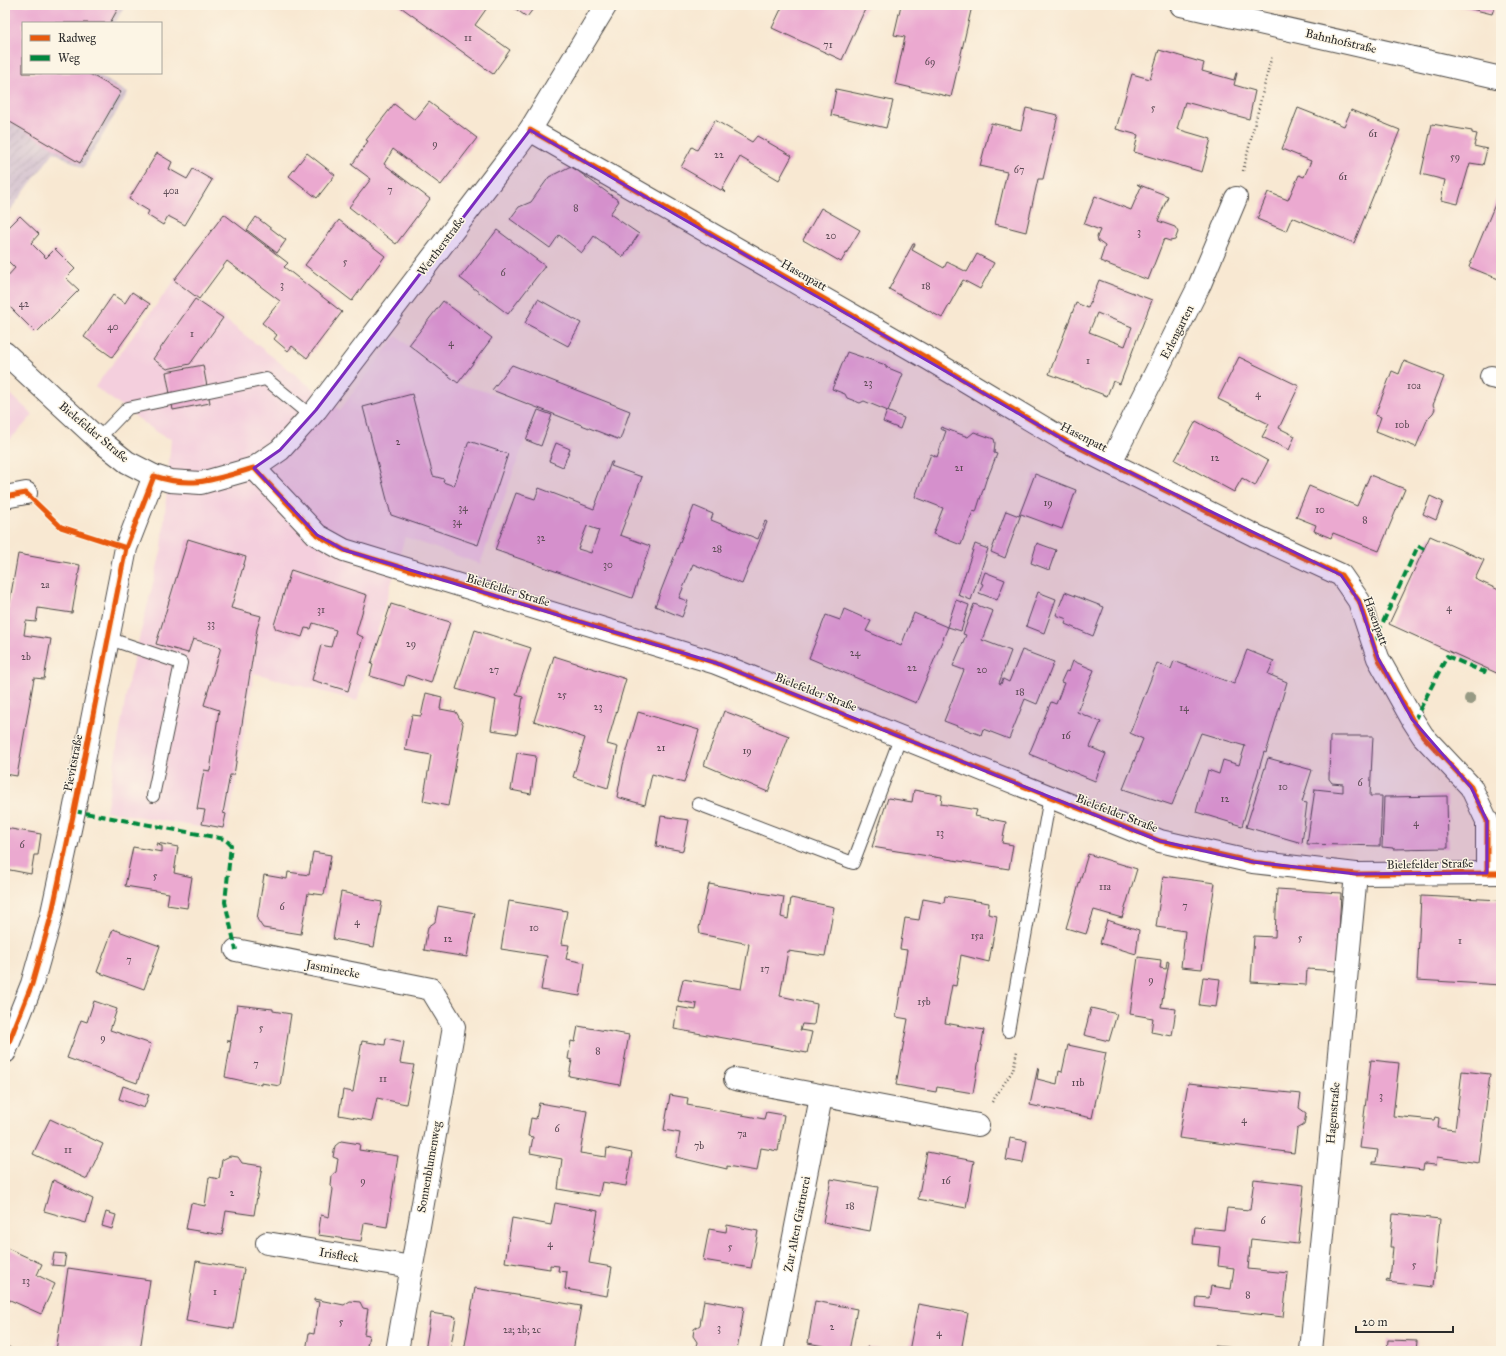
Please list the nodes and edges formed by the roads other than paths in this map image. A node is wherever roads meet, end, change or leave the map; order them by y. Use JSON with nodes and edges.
{"nodes":[{"id":1,"x":606,"y":5,"type":"edge"},
{"id":2,"x":1181,"y":5,"type":"edge"},
{"id":3,"x":1501,"y":78,"type":"edge"},
{"id":4,"x":530,"y":130,"type":"junction"},
{"id":5,"x":1236,"y":198,"type":"road end"},
{"id":6,"x":5,"y":353,"type":"edge"},
{"id":7,"x":311,"y":416,"type":"junction"},
{"id":8,"x":98,"y":439,"type":"junction"},
{"id":9,"x":1111,"y":462,"type":"junction"},
{"id":10,"x":254,"y":468,"type":"junction"},
{"id":11,"x":154,"y":476,"type":"junction"},
{"id":12,"x":26,"y":493,"type":"road end"},
{"id":13,"x":5,"y":497,"type":"edge"},
{"id":14,"x":107,"y":638,"type":"junction"},
{"id":15,"x":901,"y":736,"type":"junction"},
{"id":16,"x":153,"y":796,"type":"dead end"},
{"id":17,"x":1050,"y":797,"type":"junction"},
{"id":18,"x":698,"y":804,"type":"dead end"},
{"id":19,"x":1494,"y":873,"type":"edge"},
{"id":20,"x":1356,"y":874,"type":"junction"},
{"id":21,"x":236,"y":950,"type":"dead end"},
{"id":22,"x":431,"y":989,"type":"joint"},
{"id":23,"x":1008,"y":1031,"type":"road end"},
{"id":24,"x":5,"y":1050,"type":"edge"},
{"id":25,"x":735,"y":1079,"type":"dead end"},
{"id":26,"x":821,"y":1097,"type":"junction"},
{"id":27,"x":978,"y":1125,"type":"road end"},
{"id":28,"x":267,"y":1243,"type":"dead end"},
{"id":29,"x":412,"y":1267,"type":"junction"},
{"id":30,"x":397,"y":1351,"type":"edge"},
{"id":31,"x":772,"y":1351,"type":"edge"},
{"id":32,"x":1311,"y":1351,"type":"edge"}],
"edges":[{"from":1,"to":4,"type":"street","name":"Wertherstraße"},
{"from":2,"to":3,"type":"street","name":"Bahnhofstraße"},
{"from":4,"to":7,"type":"street","name":"Wertherstraße"},
{"from":4,"to":9,"type":"street","name":"Hasenpatt"},
{"from":5,"to":9,"type":"street","name":"Erlengarten"},
{"from":6,"to":8,"type":"street","name":"Bielefelder Straße"},
{"from":7,"to":8,"type":"lane"},
{"from":7,"to":10,"type":"street","name":"Wertherstraße"},
{"from":8,"to":11,"type":"street","name":"Bielefelder Straße"},
{"from":9,"to":19,"type":"street","name":"Hasenpatt"},
{"from":10,"to":11,"type":"street","name":"Bielefelder Straße"},
{"from":10,"to":15,"type":"street","name":"Bielefelder Straße"},
{"from":11,"to":14,"type":"street","name":"Pievitstraße"},
{"from":12,"to":13,"type":"street"},
{"from":14,"to":16,"type":"lane"},
{"from":14,"to":24,"type":"street","name":"Pievitstraße"},
{"from":15,"to":17,"type":"street","name":"Bielefelder Straße"},
{"from":15,"to":18,"type":"lane"},
{"from":17,"to":20,"type":"street","name":"Bielefelder Straße"},
{"from":17,"to":23,"type":"lane"},
{"from":19,"to":20,"type":"street","name":"Bielefelder Straße"},
{"from":20,"to":32,"type":"street","name":"Hagenstraße"},
{"from":21,"to":22,"type":"street","name":"Jasminecke"},
{"from":22,"to":29,"type":"street","name":"Sonnenblumenweg"},
{"from":25,"to":26,"type":"street"},
{"from":26,"to":27,"type":"street"},
{"from":26,"to":31,"type":"street","name":"Zur Alten Gärtnerei"},
{"from":28,"to":29,"type":"street","name":"Irisfleck"},
{"from":29,"to":30,"type":"street","name":"Sonnenblumenweg"}]}
